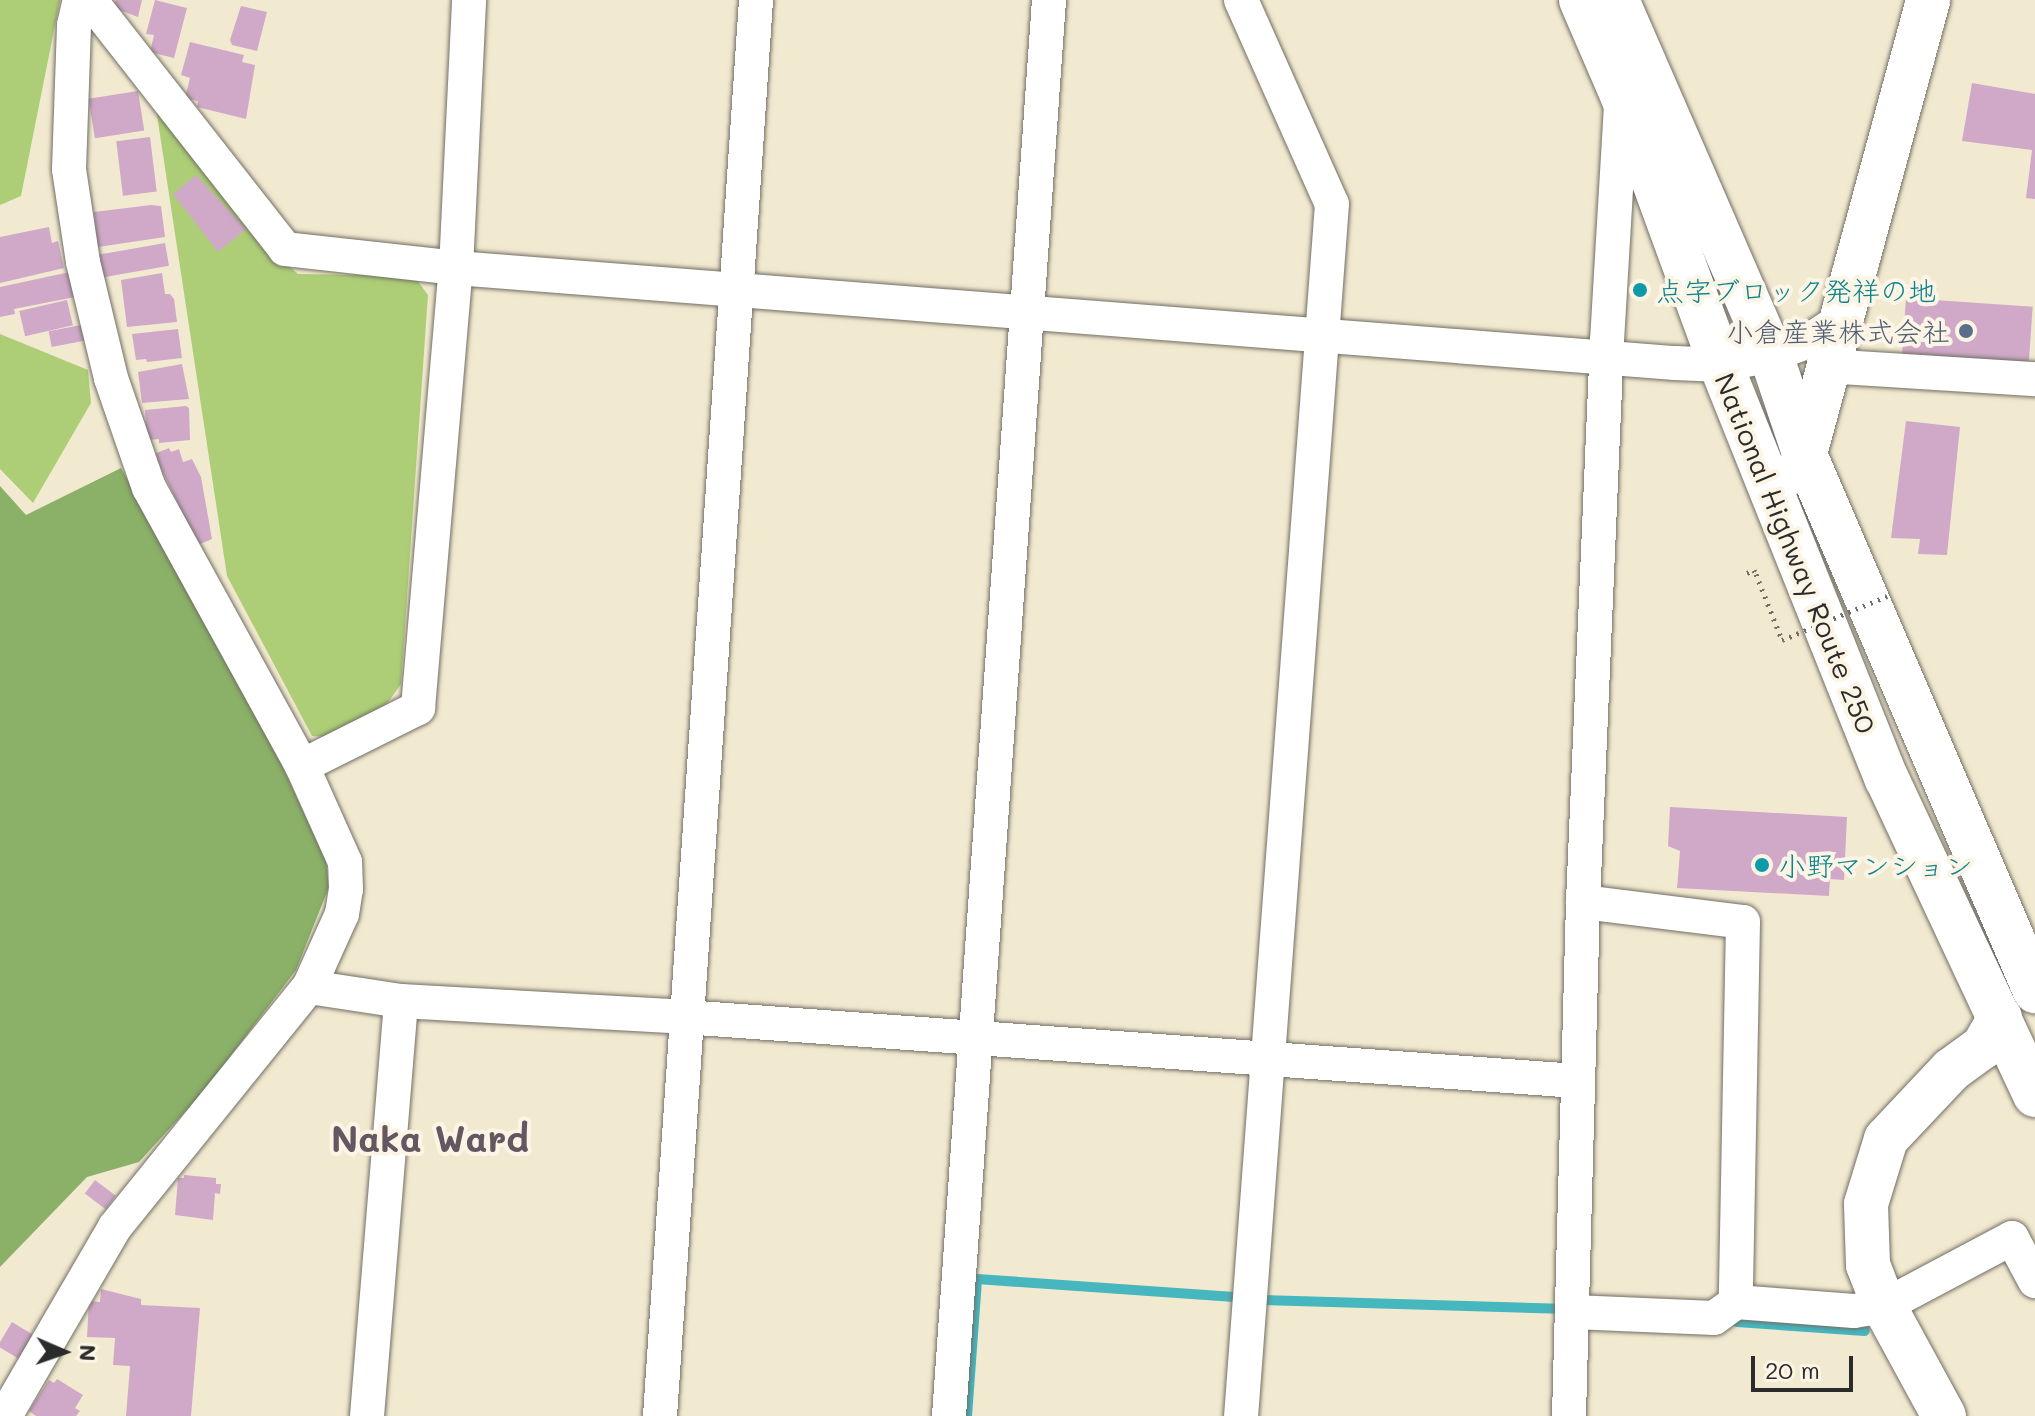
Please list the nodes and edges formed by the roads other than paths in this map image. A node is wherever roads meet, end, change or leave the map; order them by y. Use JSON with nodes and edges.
{"nodes":[{"id":1,"x":80,"y":0,"type":"edge"},
{"id":2,"x":90,"y":0,"type":"edge"},
{"id":3,"x":469,"y":0,"type":"edge"},
{"id":4,"x":756,"y":0,"type":"edge"},
{"id":5,"x":1049,"y":0,"type":"edge"},
{"id":6,"x":1241,"y":0,"type":"edge"},
{"id":7,"x":1581,"y":0,"type":"edge"},
{"id":8,"x":1928,"y":0,"type":"edge"},
{"id":9,"x":1622,"y":11,"type":"edge"},
{"id":10,"x":1622,"y":95,"type":"junction"},
{"id":11,"x":456,"y":268,"type":"junction"},
{"id":12,"x":735,"y":290,"type":"junction"},
{"id":13,"x":1025,"y":315,"type":"junction"},
{"id":14,"x":1839,"y":321,"type":"junction"},
{"id":15,"x":1321,"y":334,"type":"junction"},
{"id":16,"x":1606,"y":355,"type":"junction"},
{"id":17,"x":1771,"y":355,"type":"junction"},
{"id":18,"x":1721,"y":365,"type":"junction"},
{"id":19,"x":1826,"y":366,"type":"junction"},
{"id":20,"x":2035,"y":379,"type":"edge"},
{"id":21,"x":1803,"y":450,"type":"junction"},
{"id":22,"x":1806,"y":582,"type":"junction"},
{"id":23,"x":302,"y":766,"type":"junction"},
{"id":24,"x":1583,"y":902,"type":"junction"},
{"id":25,"x":309,"y":987,"type":"junction"},
{"id":26,"x":2035,"y":991,"type":"edge"},
{"id":27,"x":401,"y":1001,"type":"junction"},
{"id":28,"x":684,"y":1017,"type":"junction"},
{"id":29,"x":2000,"y":1017,"type":"junction"},
{"id":30,"x":975,"y":1039,"type":"junction"},
{"id":31,"x":1269,"y":1059,"type":"junction"},
{"id":32,"x":1576,"y":1081,"type":"junction"},
{"id":33,"x":2035,"y":1095,"type":"edge"},
{"id":34,"x":2035,"y":1281,"type":"edge"},
{"id":35,"x":1736,"y":1302,"type":"junction"},
{"id":36,"x":1884,"y":1306,"type":"junction"},
{"id":37,"x":1573,"y":1312,"type":"junction"},
{"id":38,"x":5,"y":1416,"type":"edge"},
{"id":39,"x":367,"y":1416,"type":"edge"},
{"id":40,"x":660,"y":1416,"type":"edge"},
{"id":41,"x":949,"y":1416,"type":"edge"},
{"id":42,"x":1241,"y":1416,"type":"edge"},
{"id":43,"x":1569,"y":1416,"type":"edge"},
{"id":44,"x":1944,"y":1416,"type":"edge"}],
"edges":[{"from":1,"to":23,"type":"street"},
{"from":2,"to":11,"type":"street"},
{"from":3,"to":11,"type":"street"},
{"from":4,"to":12,"type":"street"},
{"from":5,"to":13,"type":"street"},
{"from":6,"to":15,"type":"street"},
{"from":7,"to":10,"type":"main road","name":"National Highway Route 250"},
{"from":8,"to":14,"type":"main road"},
{"from":9,"to":10,"type":"street"},
{"from":9,"to":17,"type":"main road","name":"National Highway Route 250"},
{"from":10,"to":16,"type":"street"},
{"from":10,"to":18,"type":"main road","name":"National Highway Route 250"},
{"from":11,"to":12,"type":"street"},
{"from":11,"to":23,"type":"street"},
{"from":12,"to":13,"type":"street"},
{"from":12,"to":28,"type":"street"},
{"from":13,"to":15,"type":"street"},
{"from":13,"to":30,"type":"street"},
{"from":14,"to":17,"type":"street"},
{"from":14,"to":19,"type":"main road"},
{"from":15,"to":16,"type":"street"},
{"from":15,"to":31,"type":"street"},
{"from":16,"to":18,"type":"street"},
{"from":16,"to":24,"type":"street"},
{"from":17,"to":18,"type":"street"},
{"from":17,"to":21,"type":"main road","name":"National Highway Route 250"},
{"from":18,"to":22,"type":"main road","name":"National Highway Route 250"},
{"from":19,"to":20,"type":"street"},
{"from":19,"to":21,"type":"main road"},
{"from":21,"to":22,"type":"main road"},
{"from":21,"to":26,"type":"main road","name":"National Highway Route 250"},
{"from":22,"to":29,"type":"main road","name":"National Highway Route 250"},
{"from":23,"to":25,"type":"street"},
{"from":24,"to":32,"type":"street"},
{"from":24,"to":35,"type":"street"},
{"from":25,"to":27,"type":"street"},
{"from":25,"to":38,"type":"street"},
{"from":27,"to":28,"type":"street"},
{"from":27,"to":39,"type":"street"},
{"from":28,"to":30,"type":"street"},
{"from":28,"to":40,"type":"street"},
{"from":29,"to":33,"type":"main road","name":"National Highway Route 250"},
{"from":29,"to":36,"type":"main road"},
{"from":30,"to":31,"type":"street"},
{"from":30,"to":41,"type":"street"},
{"from":31,"to":32,"type":"street"},
{"from":31,"to":42,"type":"street"},
{"from":32,"to":37,"type":"street"},
{"from":34,"to":36,"type":"street"},
{"from":35,"to":36,"type":"street"},
{"from":35,"to":37,"type":"street"},
{"from":36,"to":44,"type":"main road"},
{"from":37,"to":43,"type":"street"}]}
